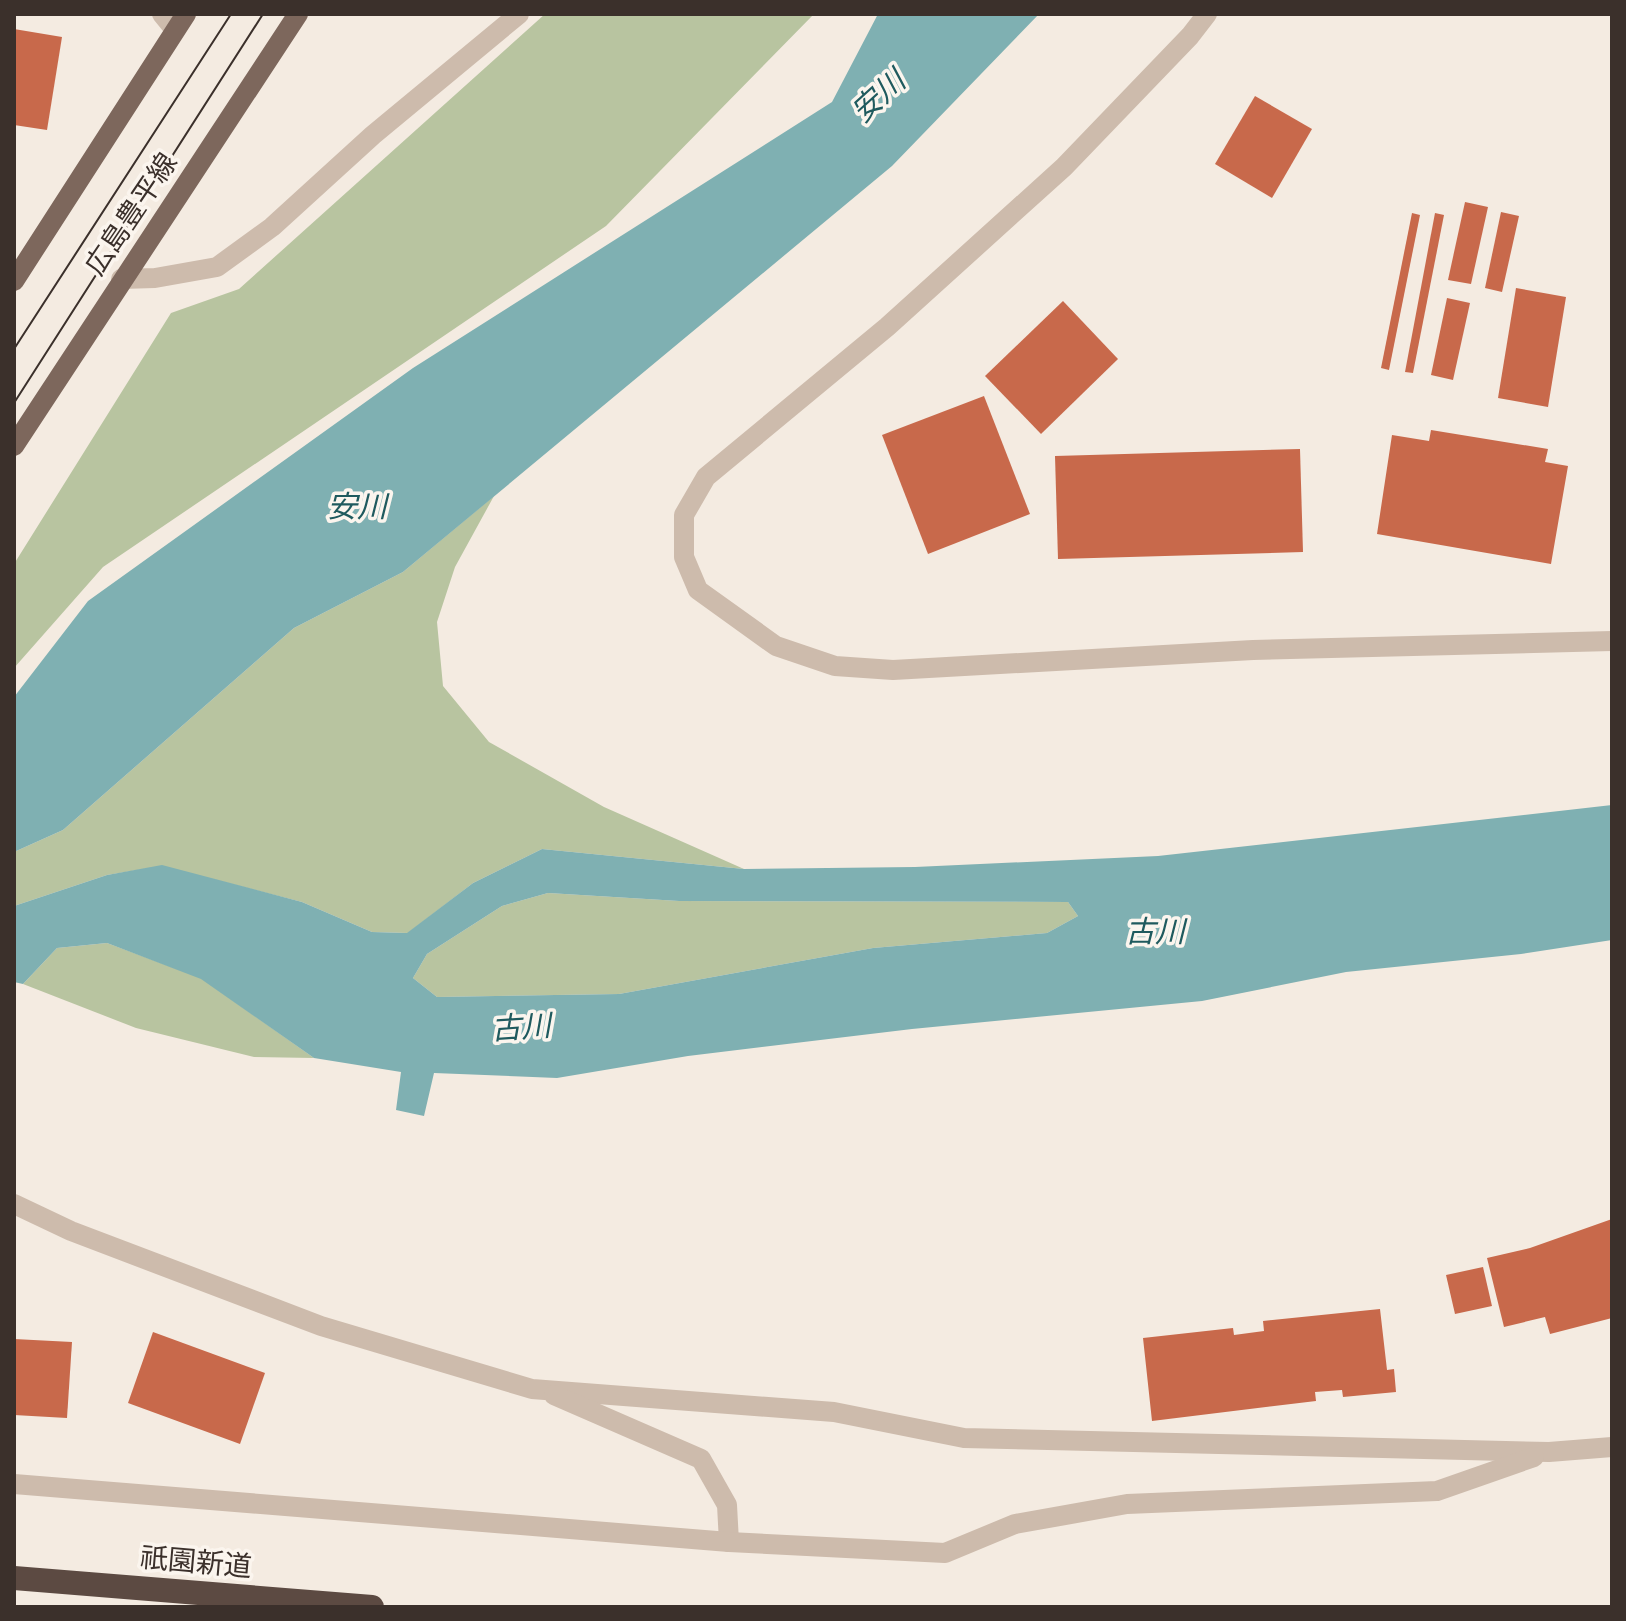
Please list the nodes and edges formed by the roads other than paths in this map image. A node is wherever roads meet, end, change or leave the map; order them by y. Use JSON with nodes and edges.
{"nodes":[{"id":1,"x":162,"y":14,"type":"edge"},
{"id":2,"x":298,"y":14,"type":"edge"},
{"id":3,"x":519,"y":14,"type":"edge"},
{"id":4,"x":1207,"y":14,"type":"edge"},
{"id":5,"x":181,"y":22,"type":"edge"},
{"id":6,"x":121,"y":279,"type":"junction"},
{"id":7,"x":14,"y":281,"type":"edge"},
{"id":8,"x":14,"y":446,"type":"edge"},
{"id":9,"x":1612,"y":641,"type":"edge"},
{"id":10,"x":14,"y":1204,"type":"edge"},
{"id":11,"x":539,"y":1389,"type":"junction"},
{"id":12,"x":1612,"y":1447,"type":"edge"},
{"id":13,"x":1549,"y":1452,"type":"junction"},
{"id":14,"x":14,"y":1484,"type":"edge"},
{"id":15,"x":729,"y":1542,"type":"junction"},
{"id":16,"x":14,"y":1578,"type":"edge"},
{"id":17,"x":372,"y":1607,"type":"edge"}],
"edges":[{"from":1,"to":5,"type":"street"},
{"from":2,"to":6,"type":"main road","name":"広島豊平線"},
{"from":3,"to":6,"type":"street"},
{"from":4,"to":9,"type":"street"},
{"from":5,"to":7,"type":"main road"},
{"from":6,"to":8,"type":"main road","name":"広島豊平線"},
{"from":10,"to":11,"type":"street"},
{"from":11,"to":13,"type":"street"},
{"from":11,"to":15,"type":"street"},
{"from":12,"to":13,"type":"street"},
{"from":13,"to":15,"type":"street"},
{"from":14,"to":15,"type":"street"},
{"from":16,"to":17,"type":"highway","name":"祇園新道"}]}
